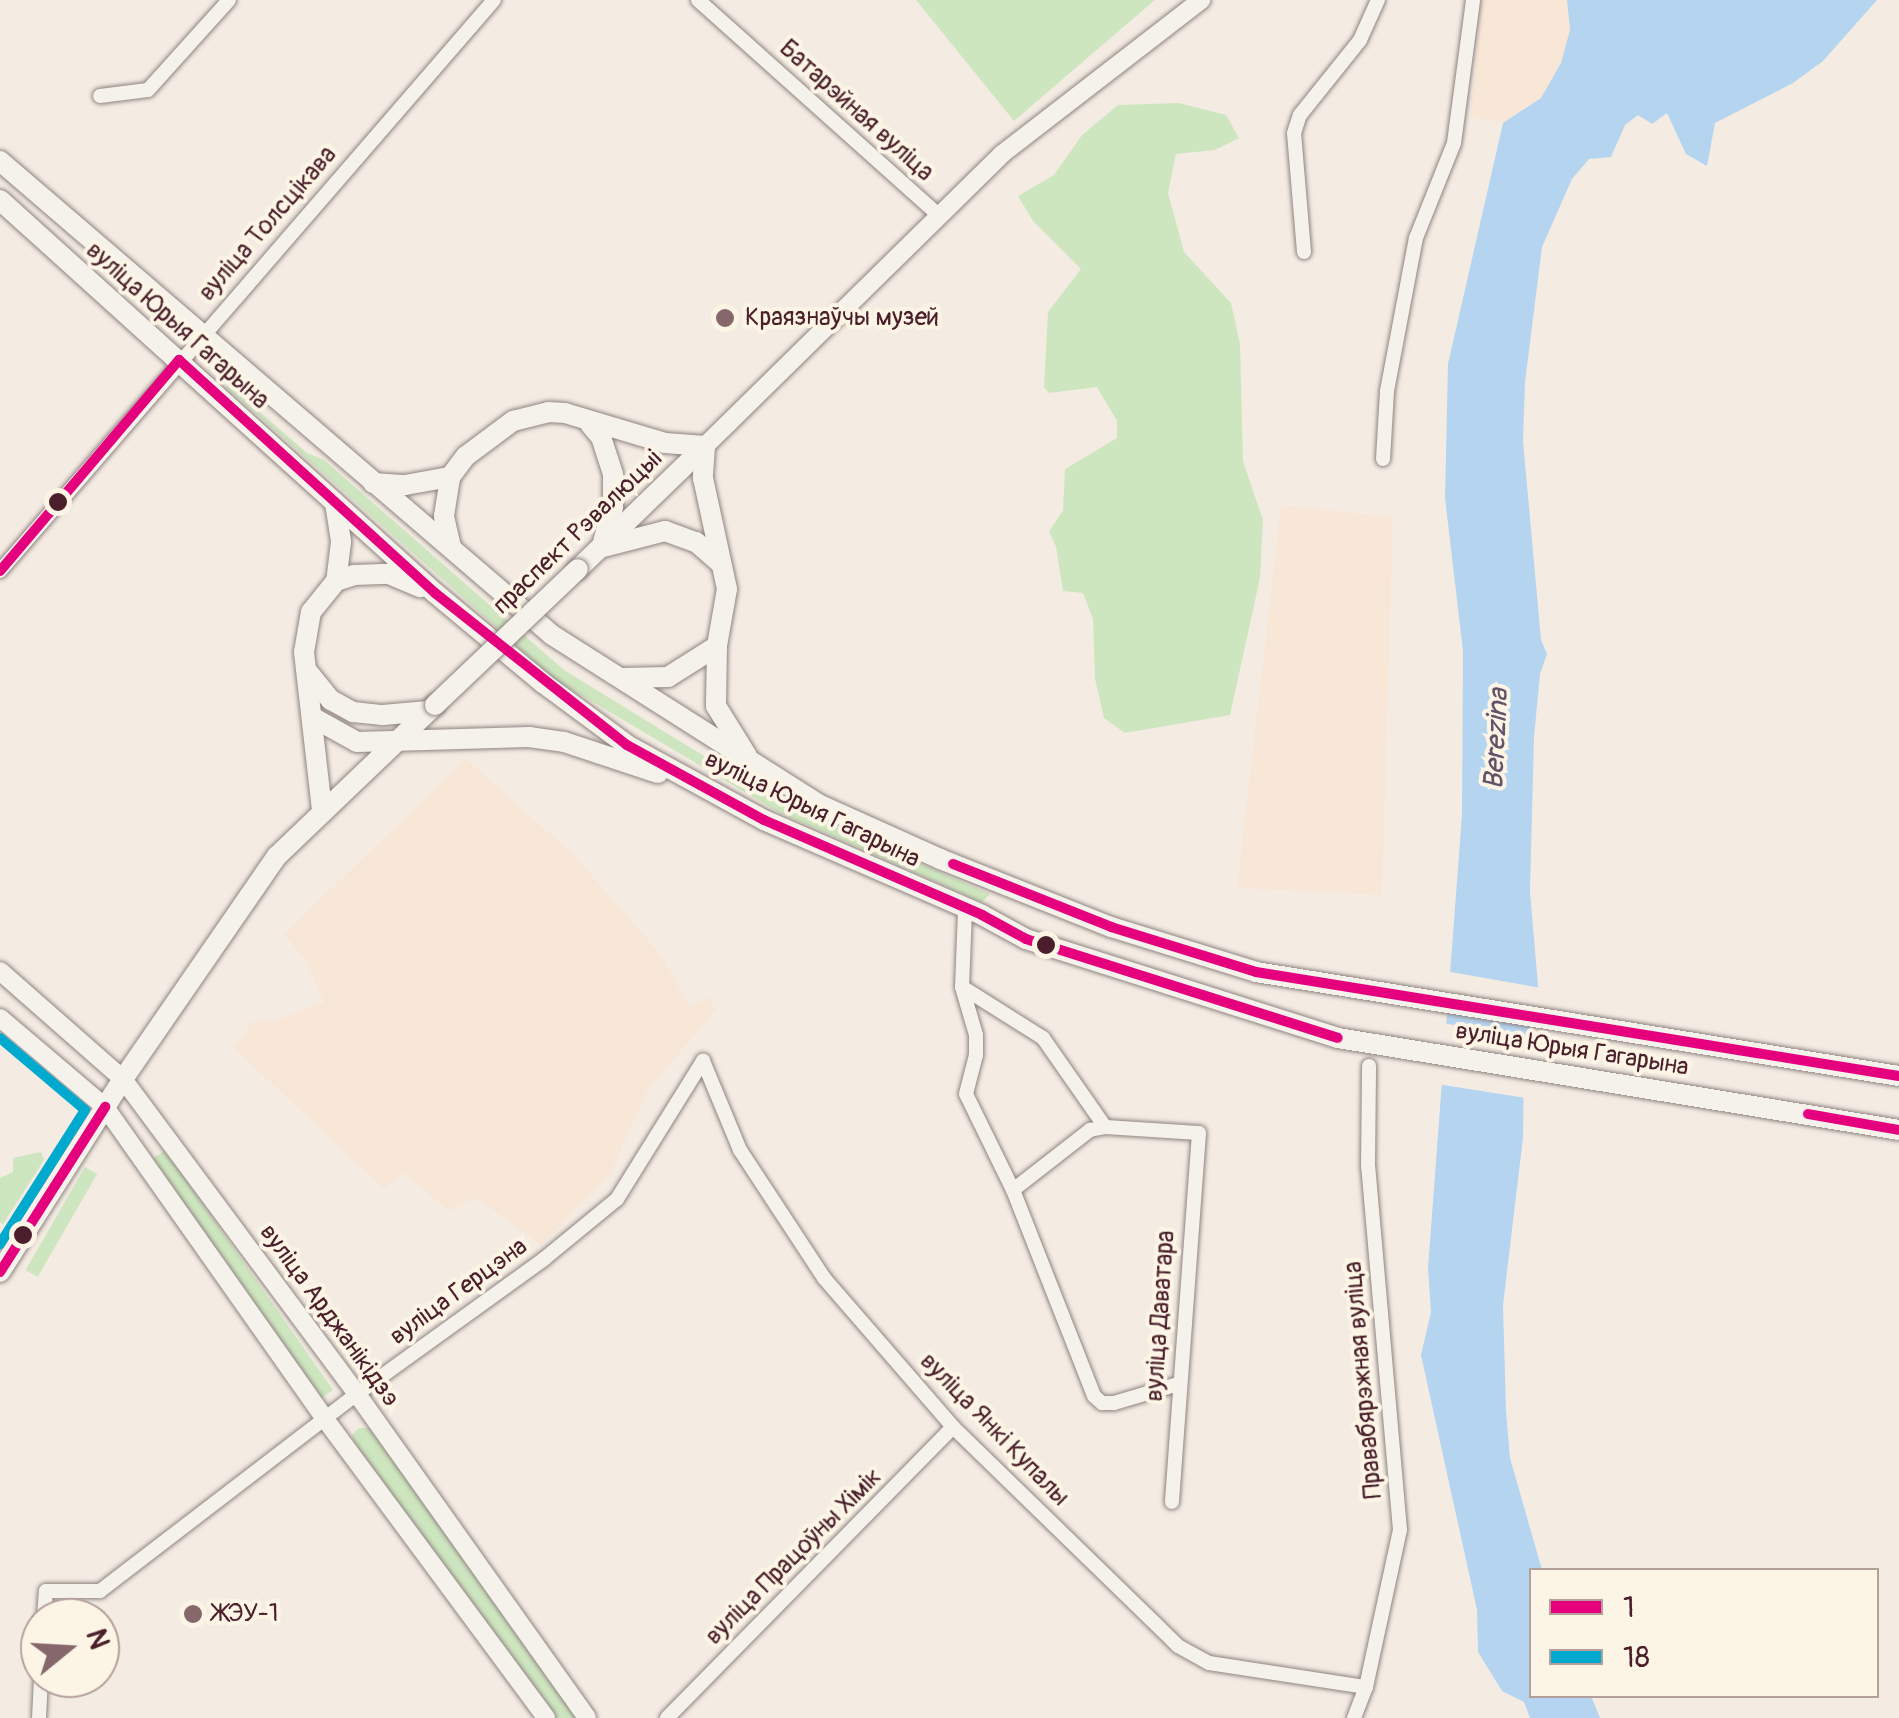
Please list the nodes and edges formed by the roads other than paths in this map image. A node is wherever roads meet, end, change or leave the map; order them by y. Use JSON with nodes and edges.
{"nodes":[{"id":1,"x":229,"y":0,"type":"edge"},
{"id":2,"x":494,"y":0,"type":"edge"},
{"id":3,"x":698,"y":0,"type":"edge"},
{"id":4,"x":1201,"y":0,"type":"edge"},
{"id":5,"x":1378,"y":0,"type":"edge"},
{"id":6,"x":1473,"y":0,"type":"edge"},
{"id":7,"x":100,"y":96,"type":"dead end"},
{"id":8,"x":0,"y":161,"type":"edge"},
{"id":9,"x":0,"y":200,"type":"edge"},
{"id":10,"x":940,"y":216,"type":"junction"},
{"id":11,"x":1304,"y":252,"type":"dead end"},
{"id":12,"x":202,"y":334,"type":"junction"},
{"id":13,"x":179,"y":360,"type":"junction"},
{"id":14,"x":590,"y":424,"type":"junction"},
{"id":15,"x":705,"y":446,"type":"junction"},
{"id":16,"x":1383,"y":459,"type":"dead end"},
{"id":17,"x":450,"y":477,"type":"junction"},
{"id":18,"x":371,"y":483,"type":"junction"},
{"id":19,"x":335,"y":503,"type":"junction"},
{"id":20,"x":451,"y":547,"type":"junction"},
{"id":21,"x":601,"y":548,"type":"junction"},
{"id":22,"x":720,"y":564,"type":"junction"},
{"id":23,"x":0,"y":570,"type":"edge"},
{"id":24,"x":336,"y":581,"type":"junction"},
{"id":25,"x":434,"y":593,"type":"junction"},
{"id":26,"x":717,"y":646,"type":"junction"},
{"id":27,"x":308,"y":672,"type":"junction"},
{"id":28,"x":620,"y":678,"type":"junction"},
{"id":29,"x":431,"y":708,"type":"junction"},
{"id":30,"x":312,"y":717,"type":"junction"},
{"id":31,"x":396,"y":740,"type":"junction"},
{"id":32,"x":752,"y":764,"type":"junction"},
{"id":33,"x":708,"y":786,"type":"junction"},
{"id":34,"x":322,"y":810,"type":"junction"},
{"id":35,"x":965,"y":910,"type":"junction"},
{"id":36,"x":0,"y":971,"type":"edge"},
{"id":37,"x":962,"y":987,"type":"junction"},
{"id":38,"x":0,"y":1018,"type":"edge"},
{"id":39,"x":703,"y":1061,"type":"joint"},
{"id":40,"x":1369,"y":1066,"type":"dead end"},
{"id":41,"x":1899,"y":1076,"type":"edge"},
{"id":42,"x":123,"y":1080,"type":"junction"},
{"id":43,"x":105,"y":1107,"type":"junction"},
{"id":44,"x":1104,"y":1126,"type":"junction"},
{"id":45,"x":1899,"y":1130,"type":"edge"},
{"id":46,"x":1013,"y":1190,"type":"junction"},
{"id":47,"x":0,"y":1272,"type":"edge"},
{"id":48,"x":1178,"y":1384,"type":"junction"},
{"id":49,"x":357,"y":1394,"type":"junction"},
{"id":50,"x":324,"y":1419,"type":"junction"},
{"id":51,"x":953,"y":1427,"type":"junction"},
{"id":52,"x":1172,"y":1502,"type":"dead end"},
{"id":53,"x":45,"y":1598,"type":"edge"},
{"id":54,"x":1366,"y":1687,"type":"junction"},
{"id":55,"x":546,"y":1718,"type":"edge"},
{"id":56,"x":587,"y":1718,"type":"edge"},
{"id":57,"x":667,"y":1718,"type":"edge"},
{"id":58,"x":1354,"y":1718,"type":"edge"}],
"edges":[{"from":1,"to":7,"type":"street"},
{"from":2,"to":12,"type":"street","name":"вуліца Толсцікава"},
{"from":3,"to":10,"type":"street","name":"Батарэйная вуліца"},
{"from":4,"to":10,"type":"main road","name":"праспект Рэвалюцыі"},
{"from":5,"to":11,"type":"street"},
{"from":6,"to":16,"type":"street"},
{"from":8,"to":12,"type":"main road","name":"вуліца Юрыя Гагарына"},
{"from":9,"to":13,"type":"main road","name":"вуліца Юрыя Гагарына"},
{"from":10,"to":15,"type":"main road","name":"праспект Рэвалюцыі"},
{"from":12,"to":13,"type":"street","name":"вуліца Толсцікава"},
{"from":12,"to":18,"type":"main road","name":"вуліца Юрыя Гагарына"},
{"from":13,"to":19,"type":"main road","name":"вуліца Юрыя Гагарына"},
{"from":13,"to":23,"type":"street","name":"вуліца Толсцікава"},
{"from":14,"to":15,"type":"main road"},
{"from":14,"to":17,"type":"main road"},
{"from":14,"to":21,"type":"main road"},
{"from":15,"to":21,"type":"main road","name":"праспект Рэвалюцыі"},
{"from":15,"to":22,"type":"main road"},
{"from":17,"to":18,"type":"main road"},
{"from":17,"to":20,"type":"main road"},
{"from":18,"to":20,"type":"main road","name":"вуліца Юрыя Гагарына"},
{"from":19,"to":24,"type":"main road"},
{"from":19,"to":25,"type":"main road","name":"вуліца Юрыя Гагарына"},
{"from":20,"to":28,"type":"main road","name":"вуліца Юрыя Гагарына"},
{"from":21,"to":22,"type":"main road"},
{"from":21,"to":29,"type":"main road","name":"праспект Рэвалюцыі","bridge":true},
{"from":22,"to":26,"type":"main road"},
{"from":24,"to":25,"type":"main road"},
{"from":24,"to":27,"type":"main road"},
{"from":25,"to":33,"type":"main road","name":"вуліца Юрыя Гагарына"},
{"from":26,"to":28,"type":"main road"},
{"from":26,"to":32,"type":"main road"},
{"from":27,"to":29,"type":"main road"},
{"from":27,"to":30,"type":"main road"},
{"from":28,"to":32,"type":"main road","name":"вуліца Юрыя Гагарына"},
{"from":29,"to":31,"type":"main road","name":"праспект Рэвалюцыі"},
{"from":30,"to":31,"type":"main road"},
{"from":30,"to":34,"type":"main road"},
{"from":31,"to":33,"type":"main road"},
{"from":31,"to":34,"type":"main road","name":"праспект Рэвалюцыі"},
{"from":32,"to":41,"type":"main road","name":"вуліца Юрыя Гагарына"},
{"from":33,"to":35,"type":"main road","name":"вуліца Юрыя Гагарына"},
{"from":34,"to":42,"type":"main road","name":"праспект Рэвалюцыі"},
{"from":35,"to":37,"type":"street"},
{"from":35,"to":45,"type":"main road","name":"вуліца Юрыя Гагарына"},
{"from":36,"to":42,"type":"main road","name":"вуліца Арджанікідзэ"},
{"from":37,"to":44,"type":"street"},
{"from":37,"to":46,"type":"street"},
{"from":38,"to":43,"type":"main road"},
{"from":39,"to":49,"type":"street","name":"вуліца Герцэна"},
{"from":39,"to":51,"type":"street","name":"вуліца Янкі Купалы"},
{"from":40,"to":54,"type":"street","name":"Правабярэжная вуліца"},
{"from":42,"to":43,"type":"main road","name":"праспект Рэвалюцыі"},
{"from":42,"to":49,"type":"main road","name":"вуліца Арджанікідзэ"},
{"from":43,"to":47,"type":"main road","name":"праспект Рэвалюцыі"},
{"from":43,"to":50,"type":"main road"},
{"from":44,"to":46,"type":"street"},
{"from":44,"to":48,"type":"street","name":"вуліца Даватара"},
{"from":46,"to":48,"type":"street"},
{"from":48,"to":52,"type":"street","name":"вуліца Даватара"},
{"from":49,"to":50,"type":"street","name":"вуліца Герцэна"},
{"from":49,"to":56,"type":"main road","name":"вуліца Арджанікідзэ"},
{"from":50,"to":53,"type":"street","name":"вуліца Герцэна"},
{"from":50,"to":55,"type":"main road"},
{"from":51,"to":54,"type":"street","name":"вуліца Янкі Купалы"},
{"from":51,"to":57,"type":"street","name":"вуліца Працоўны Хімік"},
{"from":54,"to":58,"type":"street","name":"Правабярэжная вуліца"}]}
